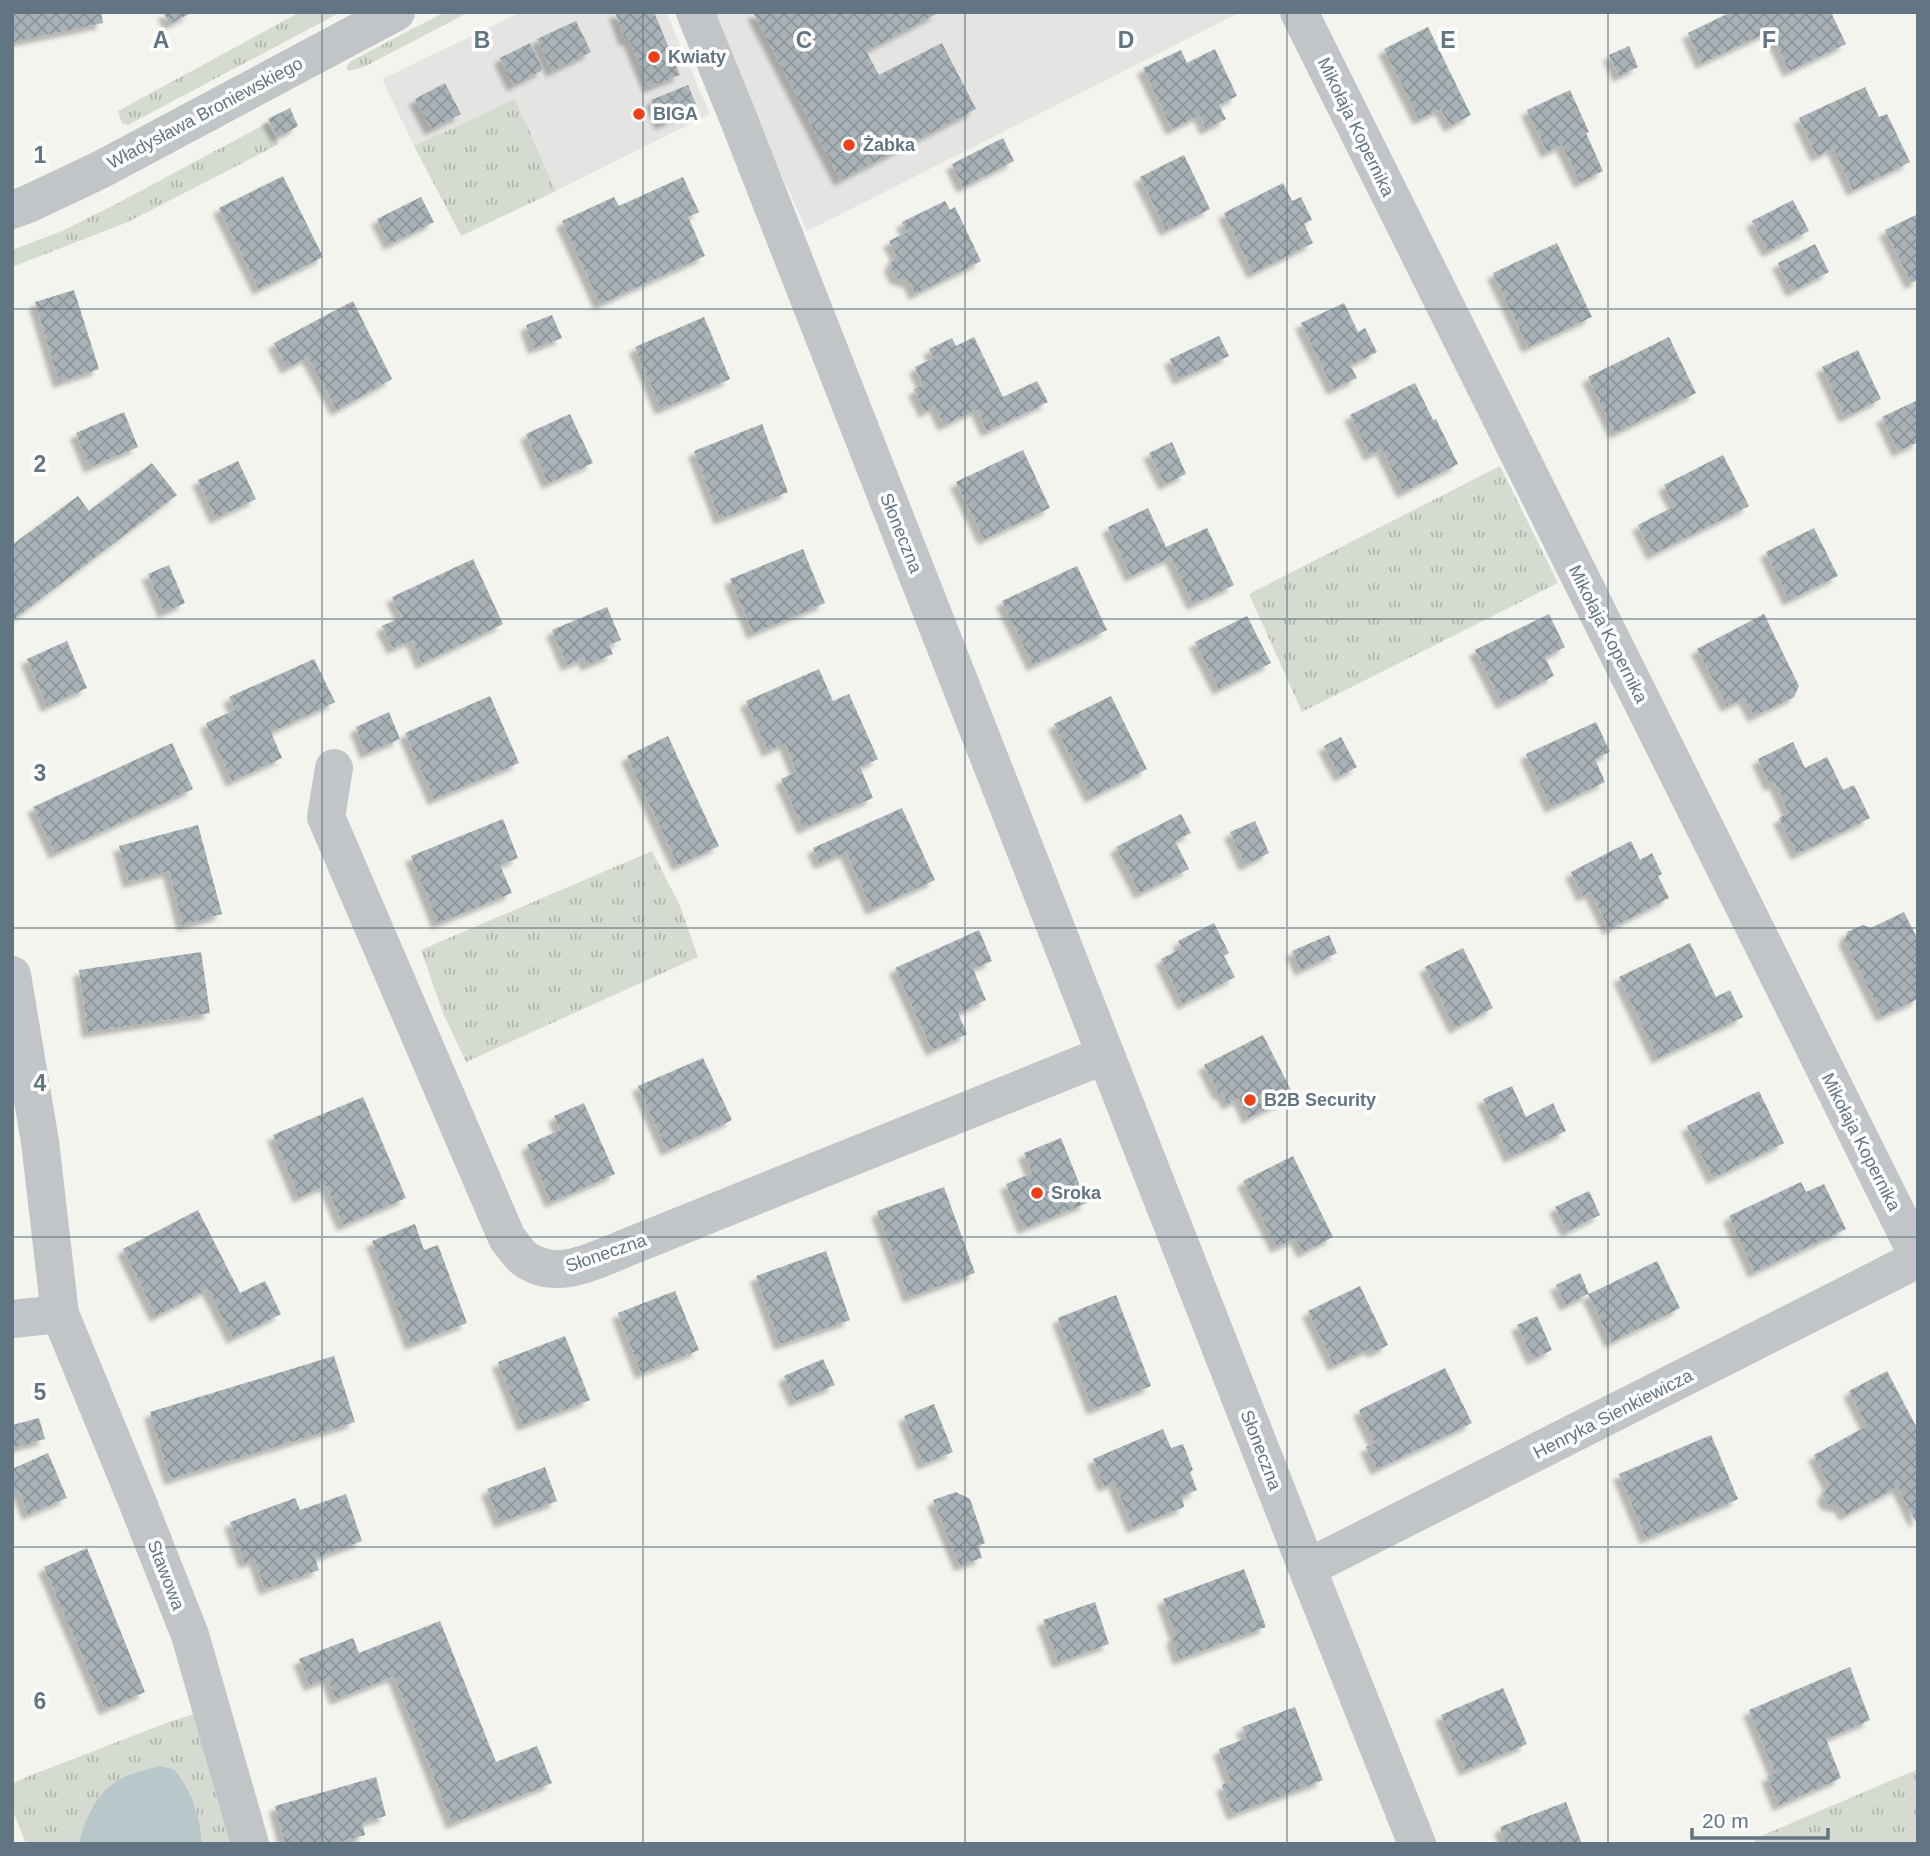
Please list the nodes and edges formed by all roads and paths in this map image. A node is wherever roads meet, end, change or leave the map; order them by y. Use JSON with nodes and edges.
{"nodes":[{"id":1,"x":396,"y":12,"type":"edge"},
{"id":2,"x":695,"y":12,"type":"edge"},
{"id":3,"x":1299,"y":12,"type":"edge"},
{"id":4,"x":12,"y":210,"type":"edge"},
{"id":5,"x":334,"y":768,"type":"dead end"},
{"id":6,"x":12,"y":975,"type":"edge"},
{"id":7,"x":1105,"y":1055,"type":"junction"},
{"id":8,"x":1918,"y":1257,"type":"edge"},
{"id":9,"x":60,"y":1314,"type":"junction"},
{"id":10,"x":12,"y":1318,"type":"edge"},
{"id":11,"x":1307,"y":1568,"type":"junction"},
{"id":12,"x":250,"y":1844,"type":"edge"},
{"id":13,"x":1417,"y":1844,"type":"edge"}],
"edges":[{"from":1,"to":4,"type":"street","name":"Władysława Broniewskiego"},
{"from":2,"to":7,"type":"street","name":"Słoneczna"},
{"from":3,"to":8,"type":"street","name":"Mikołaja Kopernika"},
{"from":5,"to":7,"type":"street","name":"Słoneczna"},
{"from":6,"to":9,"type":"street","name":"Stawowa"},
{"from":7,"to":11,"type":"street","name":"Słoneczna"},
{"from":8,"to":11,"type":"street","name":"Henryka Sienkiewicza"},
{"from":9,"to":10,"type":"street"},
{"from":9,"to":12,"type":"street","name":"Stawowa"},
{"from":11,"to":13,"type":"street","name":"Słoneczna"}]}
